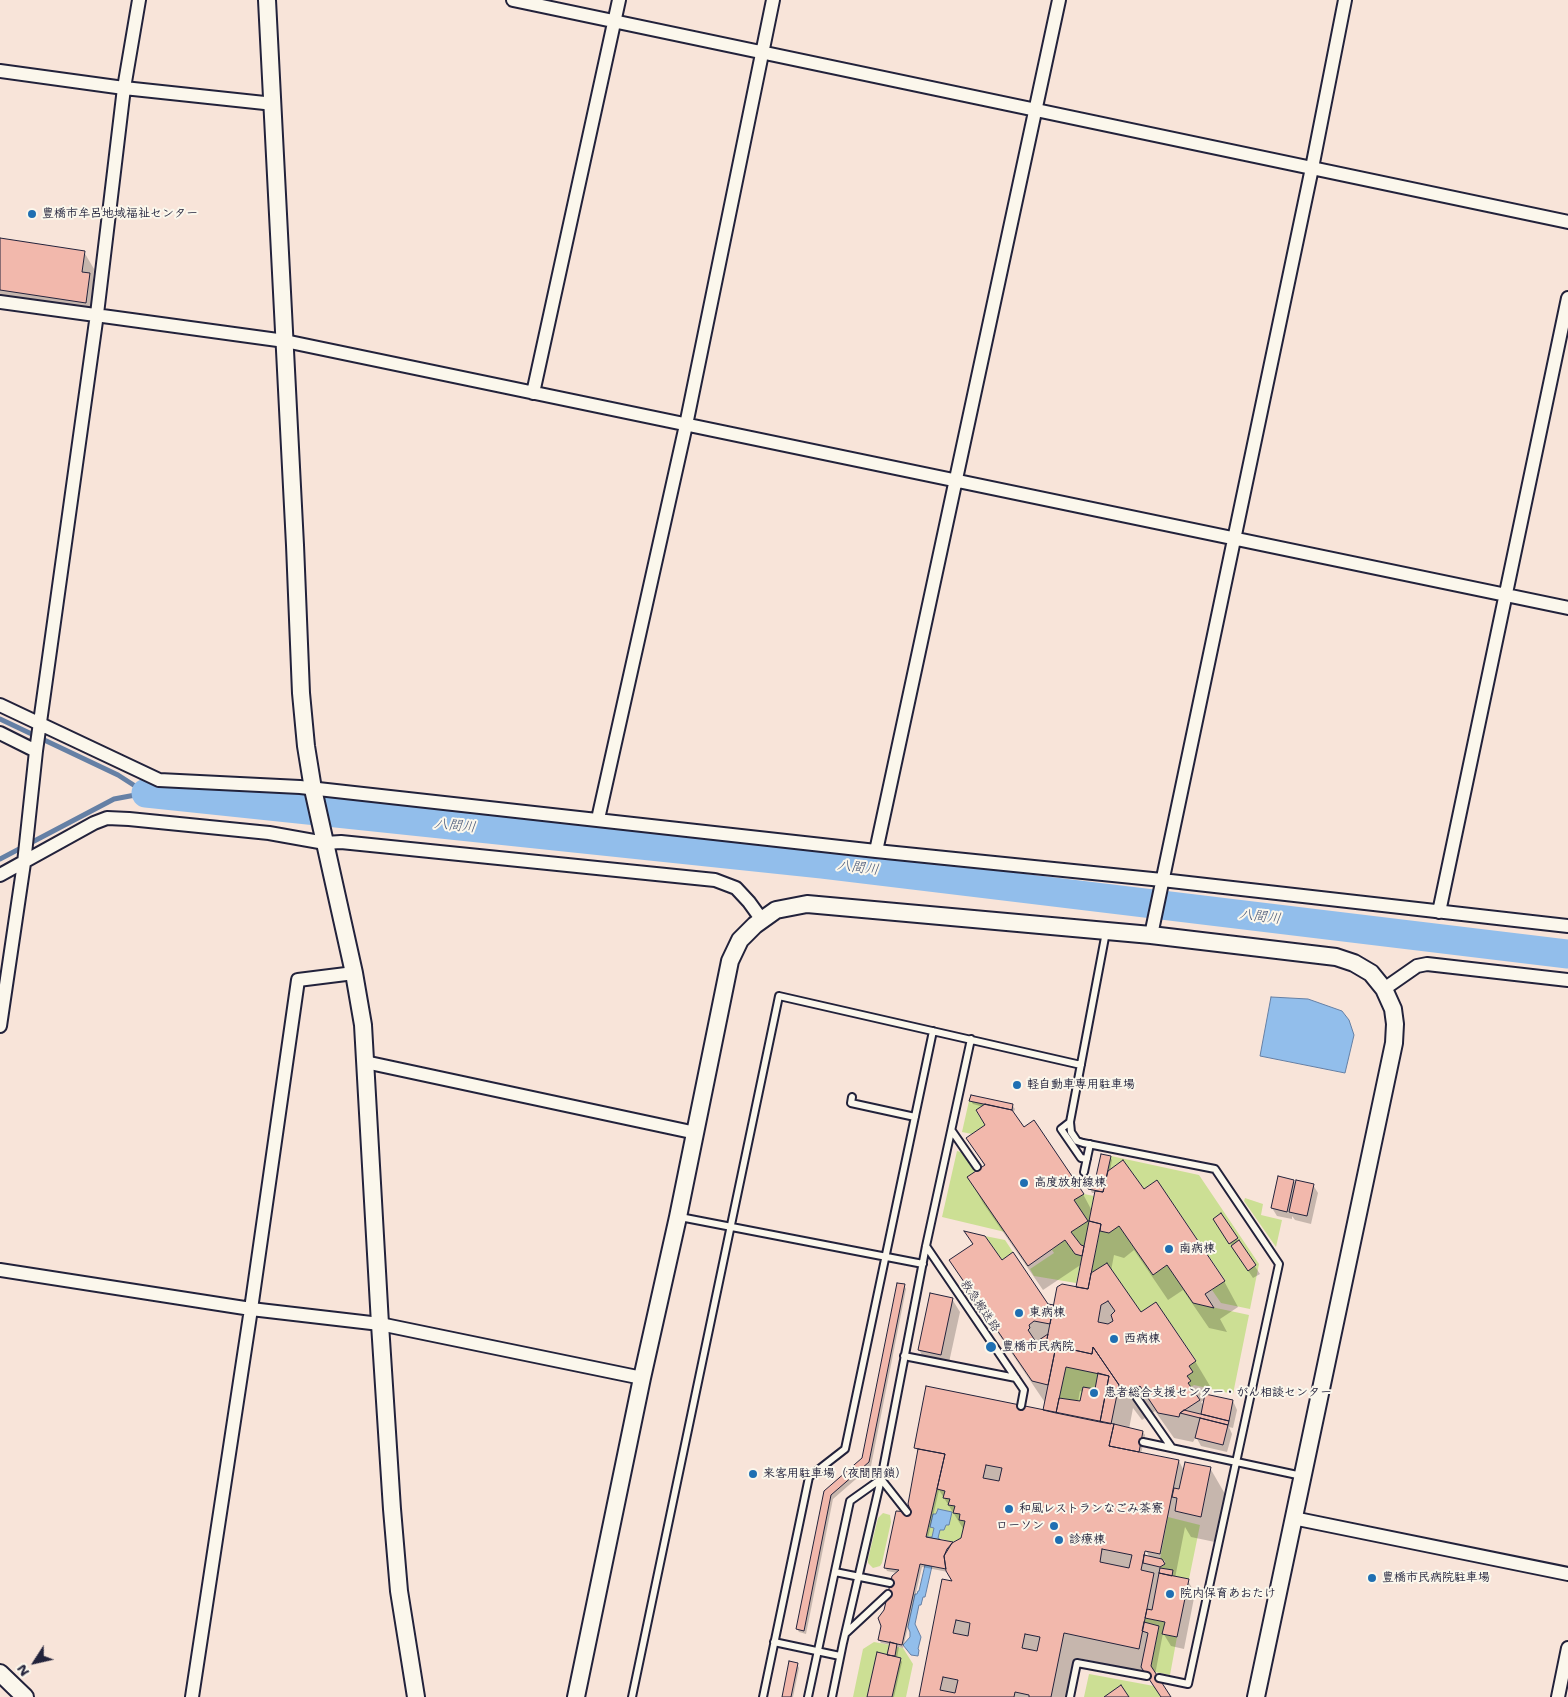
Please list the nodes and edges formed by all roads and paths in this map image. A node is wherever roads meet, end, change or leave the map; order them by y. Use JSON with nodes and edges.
{"nodes":[{"id":1,"x":139,"y":0,"type":"edge"},
{"id":2,"x":267,"y":0,"type":"edge"},
{"id":3,"x":513,"y":0,"type":"edge"},
{"id":4,"x":620,"y":0,"type":"edge"},
{"id":5,"x":773,"y":0,"type":"edge"},
{"id":6,"x":1059,"y":0,"type":"edge"},
{"id":7,"x":1344,"y":0,"type":"edge"},
{"id":8,"x":615,"y":21,"type":"junction"},
{"id":9,"x":763,"y":53,"type":"junction"},
{"id":10,"x":0,"y":71,"type":"edge"},
{"id":11,"x":124,"y":88,"type":"junction"},
{"id":12,"x":274,"y":104,"type":"junction"},
{"id":13,"x":1036,"y":110,"type":"junction"},
{"id":14,"x":1312,"y":168,"type":"junction"},
{"id":15,"x":1568,"y":222,"type":"edge"},
{"id":16,"x":1568,"y":298,"type":"edge"},
{"id":17,"x":0,"y":302,"type":"edge"},
{"id":18,"x":97,"y":314,"type":"junction"},
{"id":19,"x":285,"y":341,"type":"junction"},
{"id":20,"x":534,"y":393,"type":"junction"},
{"id":21,"x":686,"y":425,"type":"junction"},
{"id":22,"x":956,"y":481,"type":"junction"},
{"id":23,"x":1234,"y":537,"type":"junction"},
{"id":24,"x":1506,"y":593,"type":"junction"},
{"id":25,"x":1568,"y":608,"type":"edge"},
{"id":26,"x":0,"y":705,"type":"edge"},
{"id":27,"x":40,"y":724,"type":"junction"},
{"id":28,"x":0,"y":733,"type":"edge"},
{"id":29,"x":36,"y":751,"type":"junction"},
{"id":30,"x":313,"y":789,"type":"junction"},
{"id":31,"x":598,"y":819,"type":"junction"},
{"id":32,"x":324,"y":839,"type":"junction"},
{"id":33,"x":876,"y":851,"type":"junction"},
{"id":34,"x":24,"y":863,"type":"junction"},
{"id":35,"x":0,"y":875,"type":"edge"},
{"id":36,"x":1162,"y":884,"type":"junction"},
{"id":37,"x":1438,"y":912,"type":"junction"},
{"id":38,"x":762,"y":920,"type":"junction"},
{"id":39,"x":1568,"y":926,"type":"edge"},
{"id":40,"x":1152,"y":930,"type":"junction"},
{"id":41,"x":1106,"y":932,"type":"junction"},
{"id":42,"x":354,"y":973,"type":"junction"},
{"id":43,"x":1568,"y":980,"type":"edge"},
{"id":44,"x":1384,"y":989,"type":"junction"},
{"id":45,"x":0,"y":1026,"type":"edge"},
{"id":46,"x":933,"y":1031,"type":"junction"},
{"id":47,"x":971,"y":1040,"type":"junction"},
{"id":48,"x":365,"y":1062,"type":"junction"},
{"id":49,"x":1081,"y":1065,"type":"junction"},
{"id":50,"x":852,"y":1097,"type":"dead end"},
{"id":51,"x":915,"y":1117,"type":"junction"},
{"id":52,"x":1070,"y":1122,"type":"junction"},
{"id":53,"x":952,"y":1131,"type":"junction"},
{"id":54,"x":696,"y":1133,"type":"junction"},
{"id":55,"x":1090,"y":1144,"type":"junction"},
{"id":56,"x":1087,"y":1159,"type":"junction"},
{"id":57,"x":977,"y":1168,"type":"dead end"},
{"id":58,"x":1084,"y":1172,"type":"dead end"},
{"id":59,"x":678,"y":1217,"type":"junction"},
{"id":60,"x":731,"y":1227,"type":"junction"},
{"id":61,"x":926,"y":1246,"type":"junction"},
{"id":62,"x":885,"y":1257,"type":"junction"},
{"id":63,"x":923,"y":1264,"type":"junction"},
{"id":64,"x":0,"y":1270,"type":"edge"},
{"id":65,"x":251,"y":1308,"type":"junction"},
{"id":66,"x":380,"y":1324,"type":"junction"},
{"id":67,"x":904,"y":1356,"type":"junction"},
{"id":68,"x":642,"y":1378,"type":"junction"},
{"id":69,"x":1016,"y":1378,"type":"junction"},
{"id":70,"x":1137,"y":1398,"type":"dead end"},
{"id":71,"x":1021,"y":1406,"type":"dead end"},
{"id":72,"x":1143,"y":1442,"type":"dead end"},
{"id":73,"x":1172,"y":1448,"type":"junction"},
{"id":74,"x":1235,"y":1462,"type":"junction"},
{"id":75,"x":1302,"y":1476,"type":"junction"},
{"id":76,"x":881,"y":1479,"type":"junction"},
{"id":77,"x":907,"y":1512,"type":"dead end"},
{"id":78,"x":1293,"y":1518,"type":"junction"},
{"id":79,"x":835,"y":1572,"type":"junction"},
{"id":80,"x":1568,"y":1574,"type":"edge"},
{"id":81,"x":858,"y":1577,"type":"junction"},
{"id":82,"x":890,"y":1583,"type":"dead end"},
{"id":83,"x":888,"y":1594,"type":"dead end"},
{"id":84,"x":846,"y":1633,"type":"junction"},
{"id":85,"x":774,"y":1642,"type":"junction"},
{"id":86,"x":1568,"y":1648,"type":"edge"},
{"id":87,"x":818,"y":1651,"type":"junction"},
{"id":88,"x":840,"y":1656,"type":"junction"},
{"id":89,"x":0,"y":1673,"type":"edge"},
{"id":90,"x":1147,"y":1676,"type":"dead end"},
{"id":91,"x":1159,"y":1678,"type":"dead end"},
{"id":92,"x":25,"y":1697,"type":"edge"},
{"id":93,"x":192,"y":1697,"type":"edge"},
{"id":94,"x":416,"y":1697,"type":"edge"},
{"id":95,"x":576,"y":1697,"type":"edge"},
{"id":96,"x":632,"y":1697,"type":"edge"},
{"id":97,"x":763,"y":1697,"type":"edge"},
{"id":98,"x":808,"y":1697,"type":"edge"},
{"id":99,"x":832,"y":1697,"type":"edge"},
{"id":100,"x":1070,"y":1697,"type":"edge"},
{"id":101,"x":1256,"y":1697,"type":"edge"},
{"id":102,"x":1558,"y":1697,"type":"edge"}],
"edges":[{"from":1,"to":11,"type":"street"},
{"from":2,"to":12,"type":"street"},
{"from":3,"to":8,"type":"street"},
{"from":4,"to":8,"type":"street"},
{"from":5,"to":9,"type":"street"},
{"from":6,"to":13,"type":"street"},
{"from":7,"to":14,"type":"street"},
{"from":8,"to":9,"type":"street"},
{"from":8,"to":20,"type":"street"},
{"from":9,"to":13,"type":"street"},
{"from":9,"to":21,"type":"street"},
{"from":10,"to":11,"type":"street"},
{"from":11,"to":12,"type":"street"},
{"from":11,"to":18,"type":"street"},
{"from":12,"to":19,"type":"street"},
{"from":13,"to":14,"type":"street"},
{"from":13,"to":22,"type":"street"},
{"from":14,"to":15,"type":"street"},
{"from":14,"to":23,"type":"street"},
{"from":16,"to":24,"type":"street"},
{"from":17,"to":18,"type":"street"},
{"from":18,"to":19,"type":"street"},
{"from":18,"to":27,"type":"street"},
{"from":19,"to":20,"type":"street"},
{"from":19,"to":30,"type":"street"},
{"from":20,"to":21,"type":"street"},
{"from":21,"to":22,"type":"street"},
{"from":21,"to":31,"type":"street"},
{"from":22,"to":23,"type":"street"},
{"from":22,"to":33,"type":"street"},
{"from":23,"to":24,"type":"street"},
{"from":23,"to":36,"type":"street"},
{"from":24,"to":25,"type":"street"},
{"from":24,"to":37,"type":"street"},
{"from":26,"to":27,"type":"street"},
{"from":27,"to":29,"type":"street"},
{"from":27,"to":30,"type":"street"},
{"from":28,"to":29,"type":"street"},
{"from":29,"to":34,"type":"street"},
{"from":30,"to":31,"type":"street"},
{"from":30,"to":32,"type":"street"},
{"from":31,"to":33,"type":"street"},
{"from":32,"to":34,"type":"street"},
{"from":32,"to":38,"type":"street"},
{"from":32,"to":42,"type":"street"},
{"from":33,"to":36,"type":"street"},
{"from":34,"to":35,"type":"street"},
{"from":34,"to":45,"type":"street"},
{"from":36,"to":37,"type":"street"},
{"from":36,"to":40,"type":"street"},
{"from":37,"to":39,"type":"street"},
{"from":38,"to":41,"type":"street"},
{"from":38,"to":54,"type":"street"},
{"from":40,"to":41,"type":"street"},
{"from":40,"to":44,"type":"street"},
{"from":41,"to":49,"type":"lane"},
{"from":42,"to":48,"type":"street"},
{"from":42,"to":65,"type":"street"},
{"from":43,"to":44,"type":"street"},
{"from":44,"to":75,"type":"street"},
{"from":46,"to":47,"type":"lane"},
{"from":46,"to":51,"type":"lane"},
{"from":46,"to":60,"type":"lane"},
{"from":47,"to":49,"type":"lane"},
{"from":47,"to":53,"type":"lane"},
{"from":48,"to":54,"type":"street"},
{"from":48,"to":66,"type":"street"},
{"from":49,"to":52,"type":"lane"},
{"from":50,"to":51,"type":"lane"},
{"from":51,"to":62,"type":"lane"},
{"from":52,"to":55,"type":"lane"},
{"from":52,"to":56,"type":"lane"},
{"from":53,"to":57,"type":"lane"},
{"from":53,"to":61,"type":"lane"},
{"from":54,"to":59,"type":"street"},
{"from":55,"to":56,"type":"lane"},
{"from":55,"to":74,"type":"lane"},
{"from":56,"to":58,"type":"lane"},
{"from":59,"to":60,"type":"lane"},
{"from":59,"to":68,"type":"street"},
{"from":60,"to":62,"type":"lane"},
{"from":60,"to":96,"type":"lane"},
{"from":61,"to":63,"type":"lane"},
{"from":61,"to":69,"type":"lane","name":"救急搬送路"},
{"from":62,"to":63,"type":"lane"},
{"from":62,"to":85,"type":"lane"},
{"from":63,"to":67,"type":"lane"},
{"from":64,"to":65,"type":"street"},
{"from":65,"to":66,"type":"street"},
{"from":65,"to":93,"type":"street"},
{"from":66,"to":68,"type":"street"},
{"from":66,"to":94,"type":"street"},
{"from":67,"to":69,"type":"lane"},
{"from":67,"to":76,"type":"lane"},
{"from":68,"to":95,"type":"street"},
{"from":69,"to":71,"type":"lane","name":"救急搬送路"},
{"from":70,"to":73,"type":"lane"},
{"from":72,"to":73,"type":"lane"},
{"from":73,"to":74,"type":"lane"},
{"from":74,"to":75,"type":"lane"},
{"from":74,"to":91,"type":"lane"},
{"from":75,"to":78,"type":"street"},
{"from":76,"to":77,"type":"lane"},
{"from":76,"to":79,"type":"lane"},
{"from":76,"to":81,"type":"lane"},
{"from":78,"to":80,"type":"street"},
{"from":78,"to":101,"type":"street"},
{"from":79,"to":81,"type":"lane"},
{"from":79,"to":87,"type":"lane"},
{"from":81,"to":82,"type":"lane"},
{"from":81,"to":84,"type":"lane"},
{"from":83,"to":84,"type":"lane"},
{"from":84,"to":88,"type":"lane"},
{"from":85,"to":87,"type":"lane"},
{"from":85,"to":97,"type":"lane"},
{"from":86,"to":102,"type":"street"},
{"from":87,"to":88,"type":"lane"},
{"from":87,"to":98,"type":"lane"},
{"from":88,"to":99,"type":"lane"},
{"from":89,"to":92,"type":"street"},
{"from":90,"to":100,"type":"lane"}]}
